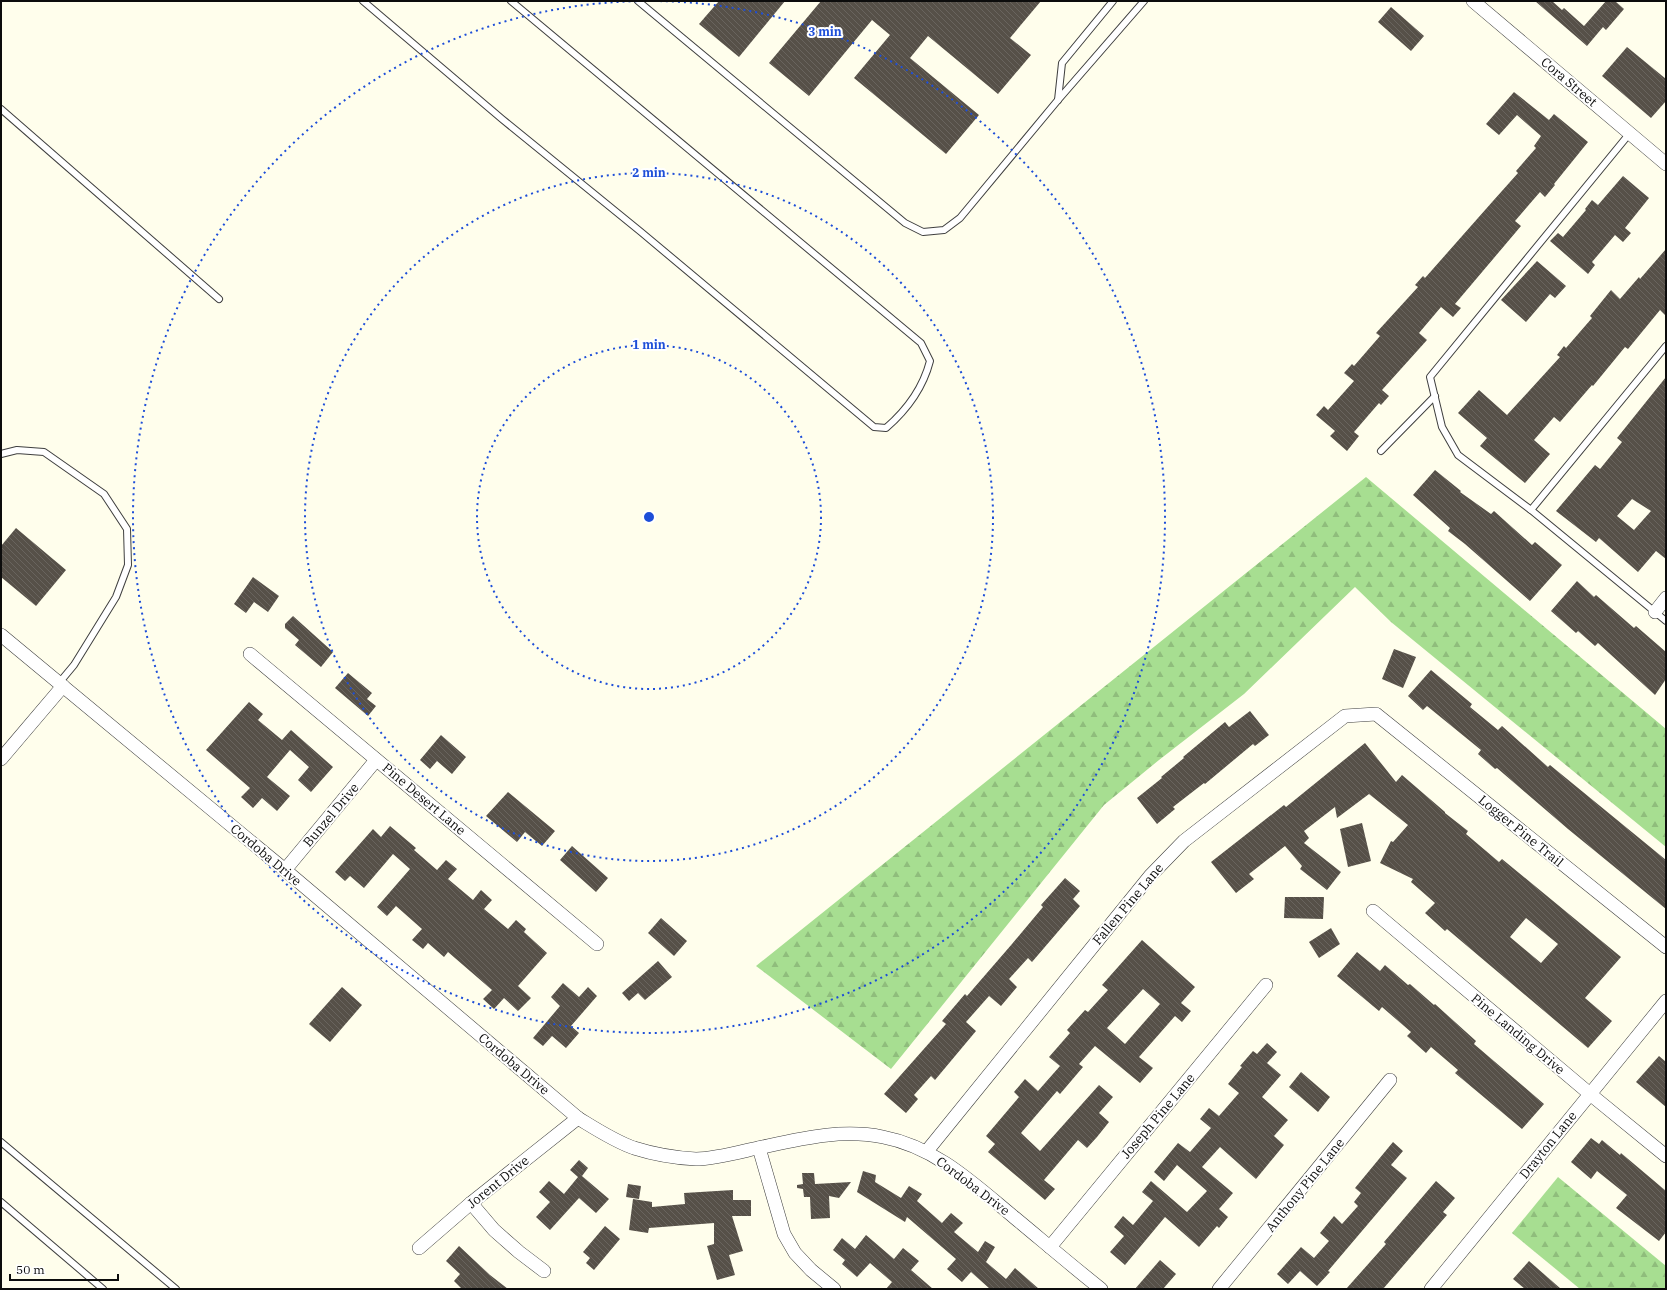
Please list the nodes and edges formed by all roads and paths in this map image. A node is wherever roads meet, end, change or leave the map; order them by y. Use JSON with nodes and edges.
{"nodes":[{"id":1,"x":363,"y":1,"type":"edge"},
{"id":2,"x":511,"y":1,"type":"edge"},
{"id":3,"x":638,"y":1,"type":"edge"},
{"id":4,"x":1113,"y":1,"type":"edge"},
{"id":5,"x":1144,"y":1,"type":"edge"},
{"id":6,"x":1473,"y":1,"type":"edge"},
{"id":7,"x":1058,"y":100,"type":"junction"},
{"id":8,"x":1,"y":108,"type":"edge"},
{"id":9,"x":1630,"y":133,"type":"junction"},
{"id":10,"x":1666,"y":164,"type":"edge"},
{"id":11,"x":219,"y":299,"type":"dead end"},
{"id":12,"x":1666,"y":346,"type":"edge"},
{"id":13,"x":1435,"y":396,"type":"junction"},
{"id":14,"x":1381,"y":451,"type":"dead end"},
{"id":15,"x":1,"y":454,"type":"edge"},
{"id":16,"x":1531,"y":510,"type":"junction"},
{"id":17,"x":1666,"y":598,"type":"edge"},
{"id":18,"x":1655,"y":612,"type":"junction"},
{"id":19,"x":1666,"y":621,"type":"edge"},
{"id":20,"x":1,"y":635,"type":"edge"},
{"id":21,"x":250,"y":654,"type":"dead end"},
{"id":22,"x":61,"y":685,"type":"junction"},
{"id":23,"x":1376,"y":714,"type":"joint"},
{"id":24,"x":1,"y":759,"type":"edge"},
{"id":25,"x":376,"y":760,"type":"junction"},
{"id":26,"x":285,"y":870,"type":"junction"},
{"id":27,"x":1373,"y":910,"type":"dead end"},
{"id":28,"x":597,"y":944,"type":"dead end"},
{"id":29,"x":1666,"y":947,"type":"edge"},
{"id":30,"x":1266,"y":985,"type":"dead end"},
{"id":31,"x":1666,"y":1001,"type":"edge"},
{"id":32,"x":1390,"y":1080,"type":"dead end"},
{"id":33,"x":1590,"y":1094,"type":"junction"},
{"id":34,"x":578,"y":1118,"type":"junction"},
{"id":35,"x":1,"y":1142,"type":"edge"},
{"id":36,"x":759,"y":1148,"type":"junction"},
{"id":37,"x":927,"y":1152,"type":"junction"},
{"id":38,"x":1666,"y":1156,"type":"edge"},
{"id":39,"x":1,"y":1202,"type":"edge"},
{"id":40,"x":471,"y":1203,"type":"junction"},
{"id":41,"x":1050,"y":1247,"type":"junction"},
{"id":42,"x":419,"y":1248,"type":"dead end"},
{"id":43,"x":544,"y":1271,"type":"dead end"},
{"id":44,"x":103,"y":1289,"type":"edge"},
{"id":45,"x":176,"y":1289,"type":"edge"},
{"id":46,"x":834,"y":1289,"type":"edge"},
{"id":47,"x":1101,"y":1289,"type":"edge"},
{"id":48,"x":1219,"y":1289,"type":"edge"},
{"id":49,"x":1430,"y":1289,"type":"edge"}],
"edges":[{"from":1,"to":2,"type":"lane"},
{"from":3,"to":7,"type":"lane"},
{"from":4,"to":7,"type":"lane"},
{"from":5,"to":7,"type":"lane"},
{"from":6,"to":9,"type":"street","name":"Cora Street"},
{"from":8,"to":11,"type":"lane"},
{"from":9,"to":10,"type":"street","name":"Cora Street"},
{"from":9,"to":13,"type":"lane"},
{"from":12,"to":16,"type":"lane"},
{"from":13,"to":14,"type":"lane"},
{"from":13,"to":16,"type":"lane"},
{"from":15,"to":22,"type":"lane"},
{"from":16,"to":18,"type":"lane"},
{"from":17,"to":18,"type":"street"},
{"from":18,"to":19,"type":"lane"},
{"from":20,"to":22,"type":"street","name":"Cordoba Drive"},
{"from":21,"to":25,"type":"street","name":"Pine Desert Lane"},
{"from":22,"to":24,"type":"street"},
{"from":22,"to":26,"type":"street","name":"Cordoba Drive"},
{"from":23,"to":29,"type":"street","name":"Logger Pine Trail"},
{"from":23,"to":37,"type":"street","name":"Fallen Pine Lane"},
{"from":25,"to":26,"type":"street","name":"Bunzel Drive"},
{"from":25,"to":28,"type":"street","name":"Pine Desert Lane"},
{"from":26,"to":34,"type":"street","name":"Cordoba Drive"},
{"from":27,"to":33,"type":"street","name":"Pine Landing Drive"},
{"from":30,"to":41,"type":"street","name":"Joseph Pine Lane"},
{"from":31,"to":33,"type":"street","name":"Drayton Lane"},
{"from":32,"to":48,"type":"street","name":"Anthony Pine Lane"},
{"from":33,"to":38,"type":"street","name":"Pine Landing Drive"},
{"from":33,"to":49,"type":"street","name":"Drayton Lane"},
{"from":34,"to":36,"type":"street","name":"Cordoba Drive"},
{"from":34,"to":40,"type":"street","name":"Jorent Drive"},
{"from":35,"to":45,"type":"lane"},
{"from":36,"to":37,"type":"street","name":"Cordoba Drive"},
{"from":36,"to":46,"type":"street"},
{"from":37,"to":41,"type":"street","name":"Cordoba Drive"},
{"from":39,"to":44,"type":"lane"},
{"from":40,"to":42,"type":"street","name":"Jorent Drive"},
{"from":40,"to":43,"type":"street"},
{"from":41,"to":47,"type":"street","name":"Cordoba Drive"}]}
